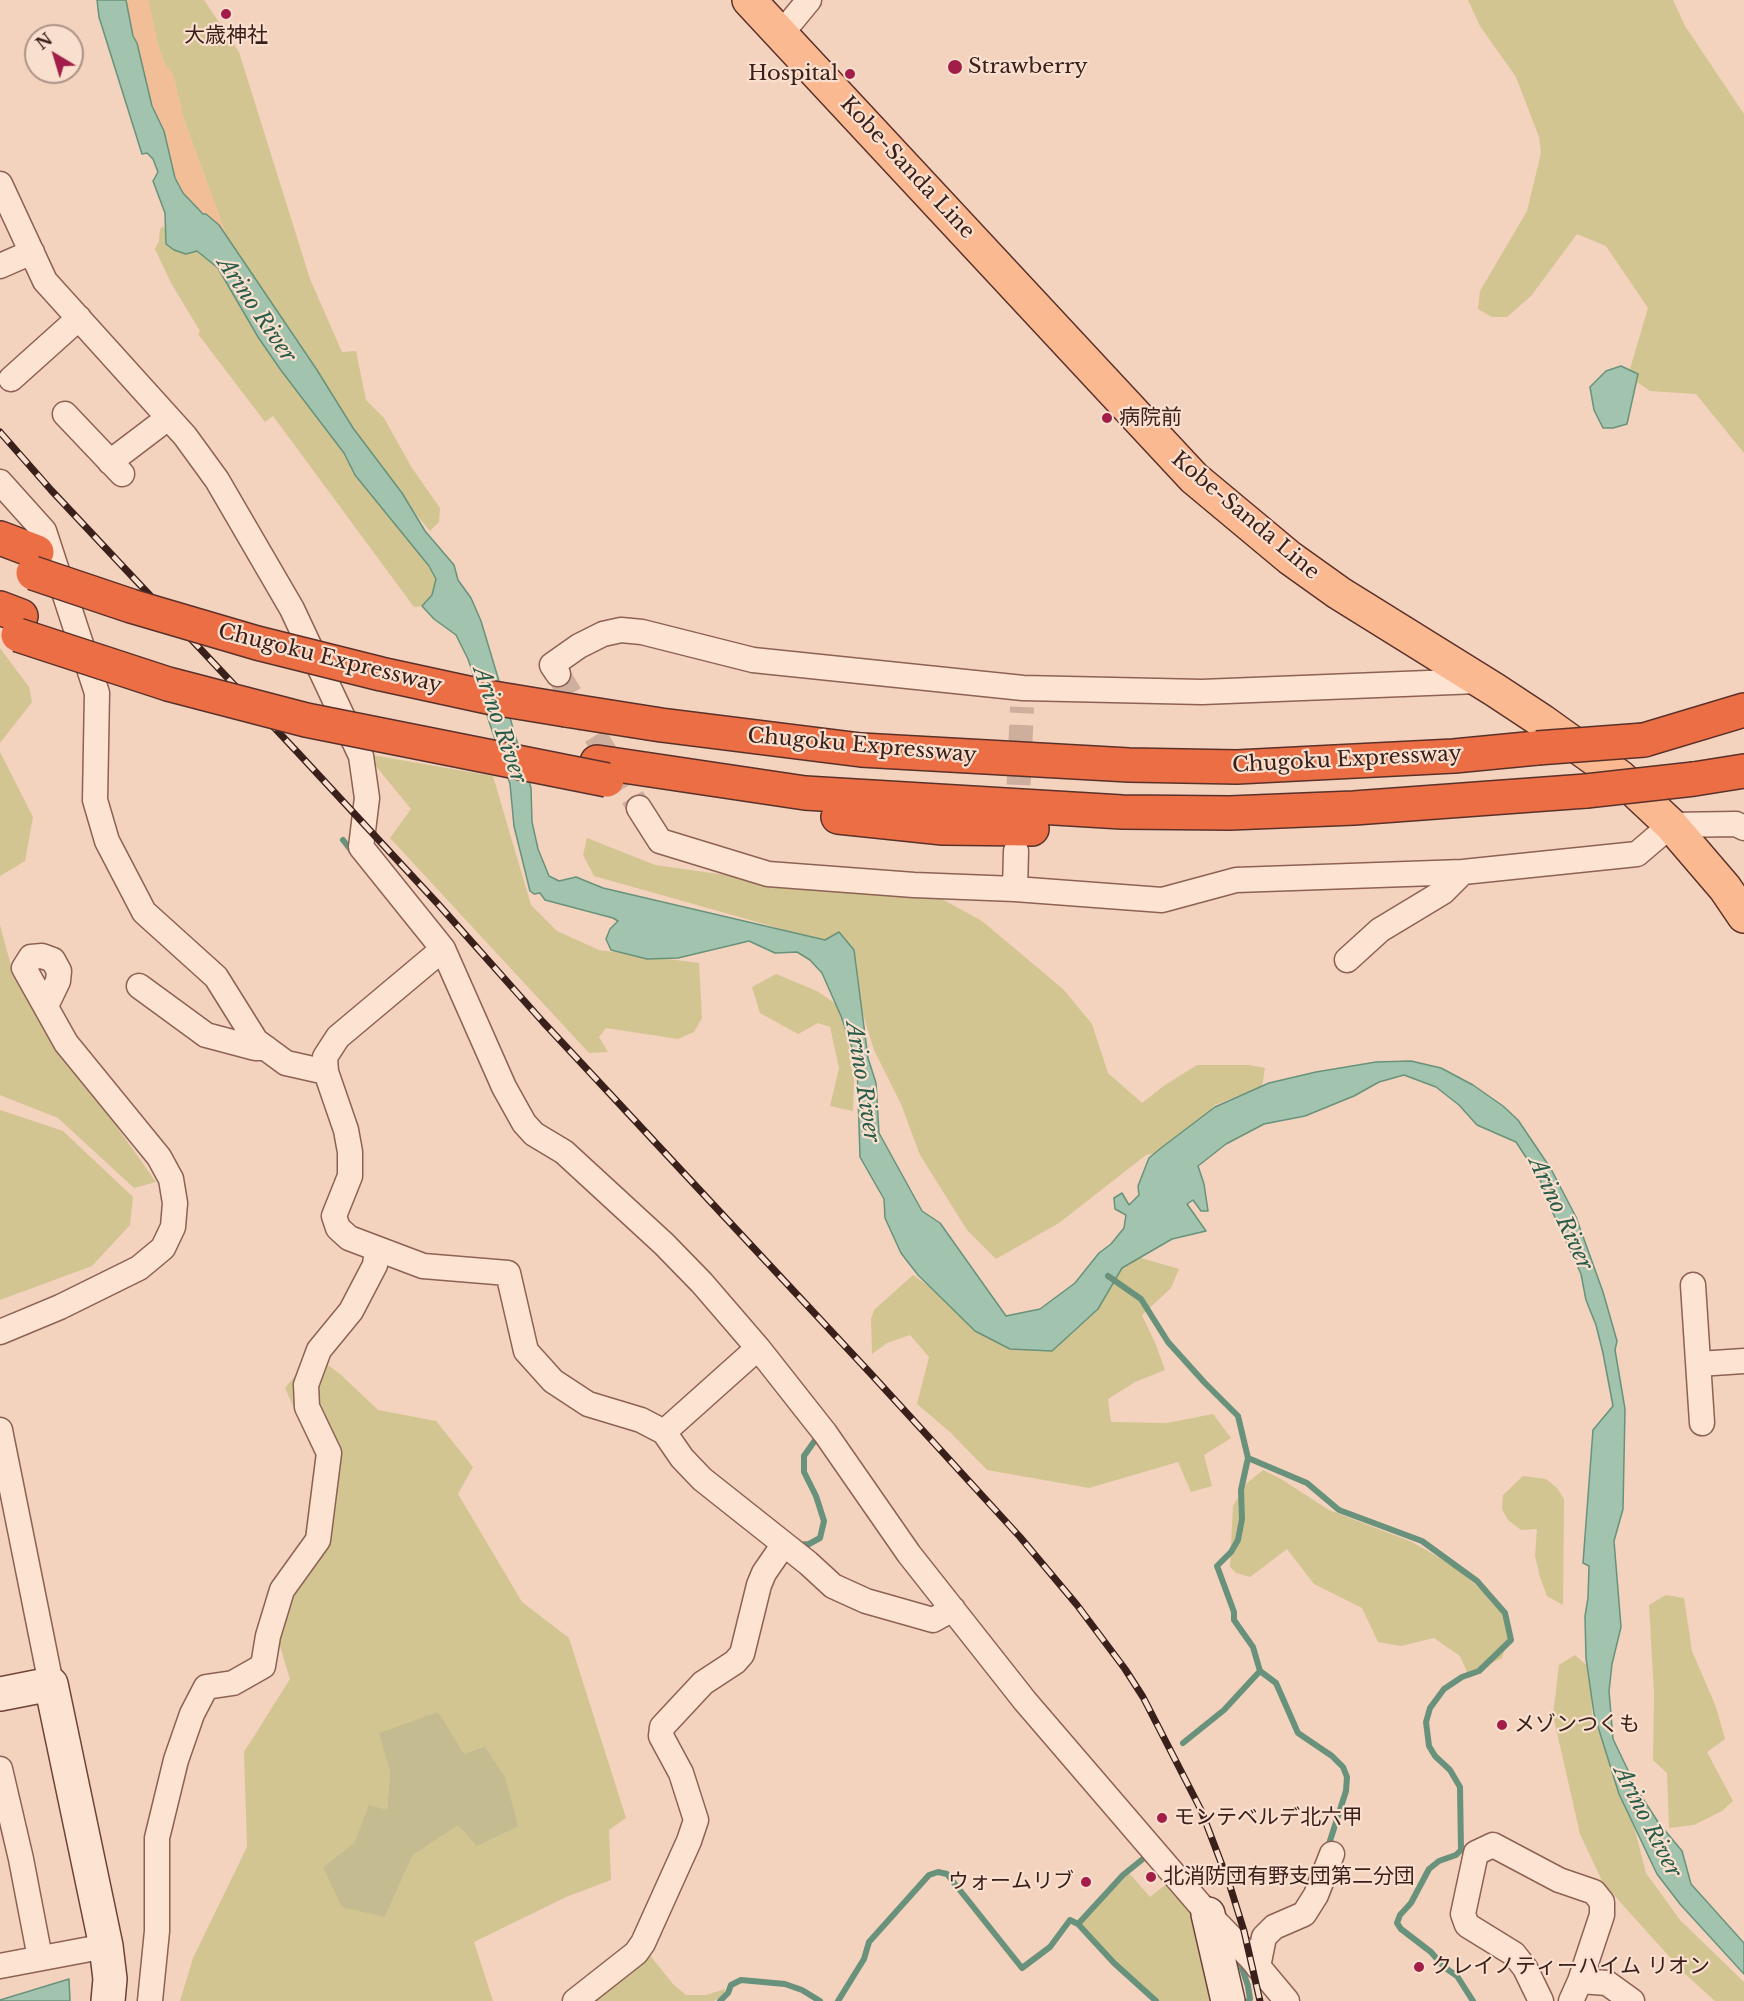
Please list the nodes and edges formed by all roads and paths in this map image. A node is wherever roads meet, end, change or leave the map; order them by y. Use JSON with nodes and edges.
{"nodes":[{"id":1,"x":749,"y":0,"type":"edge"},
{"id":2,"x":809,"y":0,"type":"edge"},
{"id":3,"x":781,"y":34,"type":"junction"},
{"id":4,"x":0,"y":184,"type":"edge"},
{"id":5,"x":32,"y":252,"type":"junction"},
{"id":6,"x":0,"y":266,"type":"edge"},
{"id":7,"x":79,"y":318,"type":"junction"},
{"id":8,"x":11,"y":379,"type":"dead end"},
{"id":9,"x":65,"y":414,"type":"dead end"},
{"id":10,"x":168,"y":418,"type":"junction"},
{"id":11,"x":0,"y":482,"type":"edge"},
{"id":12,"x":0,"y":538,"type":"edge"},
{"id":13,"x":0,"y":560,"type":"edge"},
{"id":14,"x":35,"y":563,"type":"junction"},
{"id":15,"x":10,"y":622,"type":"edge"},
{"id":16,"x":1478,"y":681,"type":"junction"},
{"id":17,"x":560,"y":691,"type":"junction"},
{"id":18,"x":1744,"y":710,"type":"edge"},
{"id":19,"x":1744,"y":725,"type":"edge"},
{"id":20,"x":1644,"y":740,"type":"junction"},
{"id":21,"x":1744,"y":771,"type":"edge"},
{"id":22,"x":639,"y":808,"type":"tunnel mouth"},
{"id":23,"x":1671,"y":825,"type":"junction"},
{"id":24,"x":1744,"y":828,"type":"edge"},
{"id":25,"x":1016,"y":851,"type":"dead end"},
{"id":26,"x":1463,"y":872,"type":"junction"},
{"id":27,"x":1015,"y":889,"type":"junction"},
{"id":28,"x":1744,"y":916,"type":"edge"},
{"id":29,"x":443,"y":949,"type":"junction"},
{"id":30,"x":1347,"y":960,"type":"dead end"},
{"id":31,"x":139,"y":986,"type":"dead end"},
{"id":32,"x":46,"y":1006,"type":"dead end"},
{"id":33,"x":266,"y":1048,"type":"junction"},
{"id":34,"x":326,"y":1072,"type":"junction"},
{"id":35,"x":377,"y":1249,"type":"junction"},
{"id":36,"x":1693,"y":1285,"type":"dead end"},
{"id":37,"x":0,"y":1332,"type":"edge"},
{"id":38,"x":758,"y":1348,"type":"junction"},
{"id":39,"x":1744,"y":1361,"type":"edge"},
{"id":40,"x":1699,"y":1364,"type":"junction"},
{"id":41,"x":1702,"y":1423,"type":"dead end"},
{"id":42,"x":0,"y":1430,"type":"edge"},
{"id":43,"x":664,"y":1432,"type":"junction"},
{"id":44,"x":9,"y":1523,"type":"edge"},
{"id":45,"x":784,"y":1544,"type":"junction"},
{"id":46,"x":953,"y":1610,"type":"junction"},
{"id":47,"x":51,"y":1684,"type":"junction"},
{"id":48,"x":0,"y":1694,"type":"edge"},
{"id":49,"x":0,"y":1770,"type":"edge"},
{"id":50,"x":1332,"y":1854,"type":"dead end"},
{"id":51,"x":10,"y":1861,"type":"edge"},
{"id":52,"x":1208,"y":1914,"type":"junction"},
{"id":53,"x":106,"y":1946,"type":"junction"},
{"id":54,"x":40,"y":1958,"type":"junction"},
{"id":55,"x":0,"y":1966,"type":"edge"},
{"id":56,"x":1258,"y":1967,"type":"junction"},
{"id":57,"x":1576,"y":1991,"type":"edge"},
{"id":58,"x":108,"y":2001,"type":"edge"},
{"id":59,"x":150,"y":2001,"type":"edge"},
{"id":60,"x":575,"y":2001,"type":"edge"},
{"id":61,"x":1228,"y":2001,"type":"edge"},
{"id":62,"x":1287,"y":2001,"type":"edge"},
{"id":63,"x":1540,"y":2001,"type":"edge"},
{"id":64,"x":1632,"y":2001,"type":"edge"}],
"edges":[{"from":1,"to":3,"type":"main road","name":"Kobe-Sanda Line"},
{"from":2,"to":3,"type":"street"},
{"from":3,"to":16,"type":"main road","name":"Kobe-Sanda Line"},
{"from":4,"to":5,"type":"street"},
{"from":5,"to":6,"type":"street"},
{"from":5,"to":7,"type":"street"},
{"from":7,"to":8,"type":"street"},
{"from":7,"to":10,"type":"street"},
{"from":9,"to":10,"type":"street"},
{"from":10,"to":29,"type":"street"},
{"from":11,"to":33,"type":"street"},
{"from":12,"to":14,"type":"highway"},
{"from":13,"to":14,"type":"highway","name":"Chugoku Expressway"},
{"from":14,"to":17,"type":"highway","name":"Chugoku Expressway","bridge":true},
{"from":15,"to":21,"type":"highway","bridge":true},
{"from":16,"to":17,"type":"street"},
{"from":16,"to":23,"type":"main road","name":"Kobe-Sanda Line"},
{"from":17,"to":20,"type":"highway","name":"Chugoku Expressway","bridge":true},
{"from":18,"to":20,"type":"highway"},
{"from":19,"to":20,"type":"highway","name":"Chugoku Expressway"},
{"from":22,"to":27,"type":"street"},
{"from":23,"to":24,"type":"street"},
{"from":23,"to":26,"type":"street"},
{"from":23,"to":28,"type":"main road","name":"Kobe-Sanda Line"},
{"from":25,"to":27,"type":"street"},
{"from":26,"to":27,"type":"street"},
{"from":26,"to":30,"type":"street"},
{"from":29,"to":34,"type":"street"},
{"from":29,"to":38,"type":"street"},
{"from":31,"to":33,"type":"street"},
{"from":32,"to":37,"type":"street"},
{"from":33,"to":34,"type":"street"},
{"from":34,"to":35,"type":"street"},
{"from":35,"to":43,"type":"street"},
{"from":35,"to":59,"type":"street"},
{"from":36,"to":40,"type":"street"},
{"from":38,"to":43,"type":"street"},
{"from":38,"to":46,"type":"street"},
{"from":39,"to":40,"type":"street"},
{"from":40,"to":41,"type":"street"},
{"from":42,"to":44,"type":"street"},
{"from":43,"to":45,"type":"street"},
{"from":44,"to":47,"type":"street"},
{"from":45,"to":46,"type":"street"},
{"from":45,"to":60,"type":"street"},
{"from":46,"to":52,"type":"street"},
{"from":47,"to":48,"type":"street"},
{"from":47,"to":53,"type":"street"},
{"from":49,"to":51,"type":"street"},
{"from":50,"to":56,"type":"street"},
{"from":51,"to":54,"type":"street"},
{"from":52,"to":56,"type":"street"},
{"from":52,"to":61,"type":"street"},
{"from":53,"to":54,"type":"street"},
{"from":53,"to":58,"type":"street"},
{"from":54,"to":55,"type":"street"},
{"from":56,"to":62,"type":"street"},
{"from":57,"to":63,"type":"street"},
{"from":57,"to":64,"type":"street"}]}
